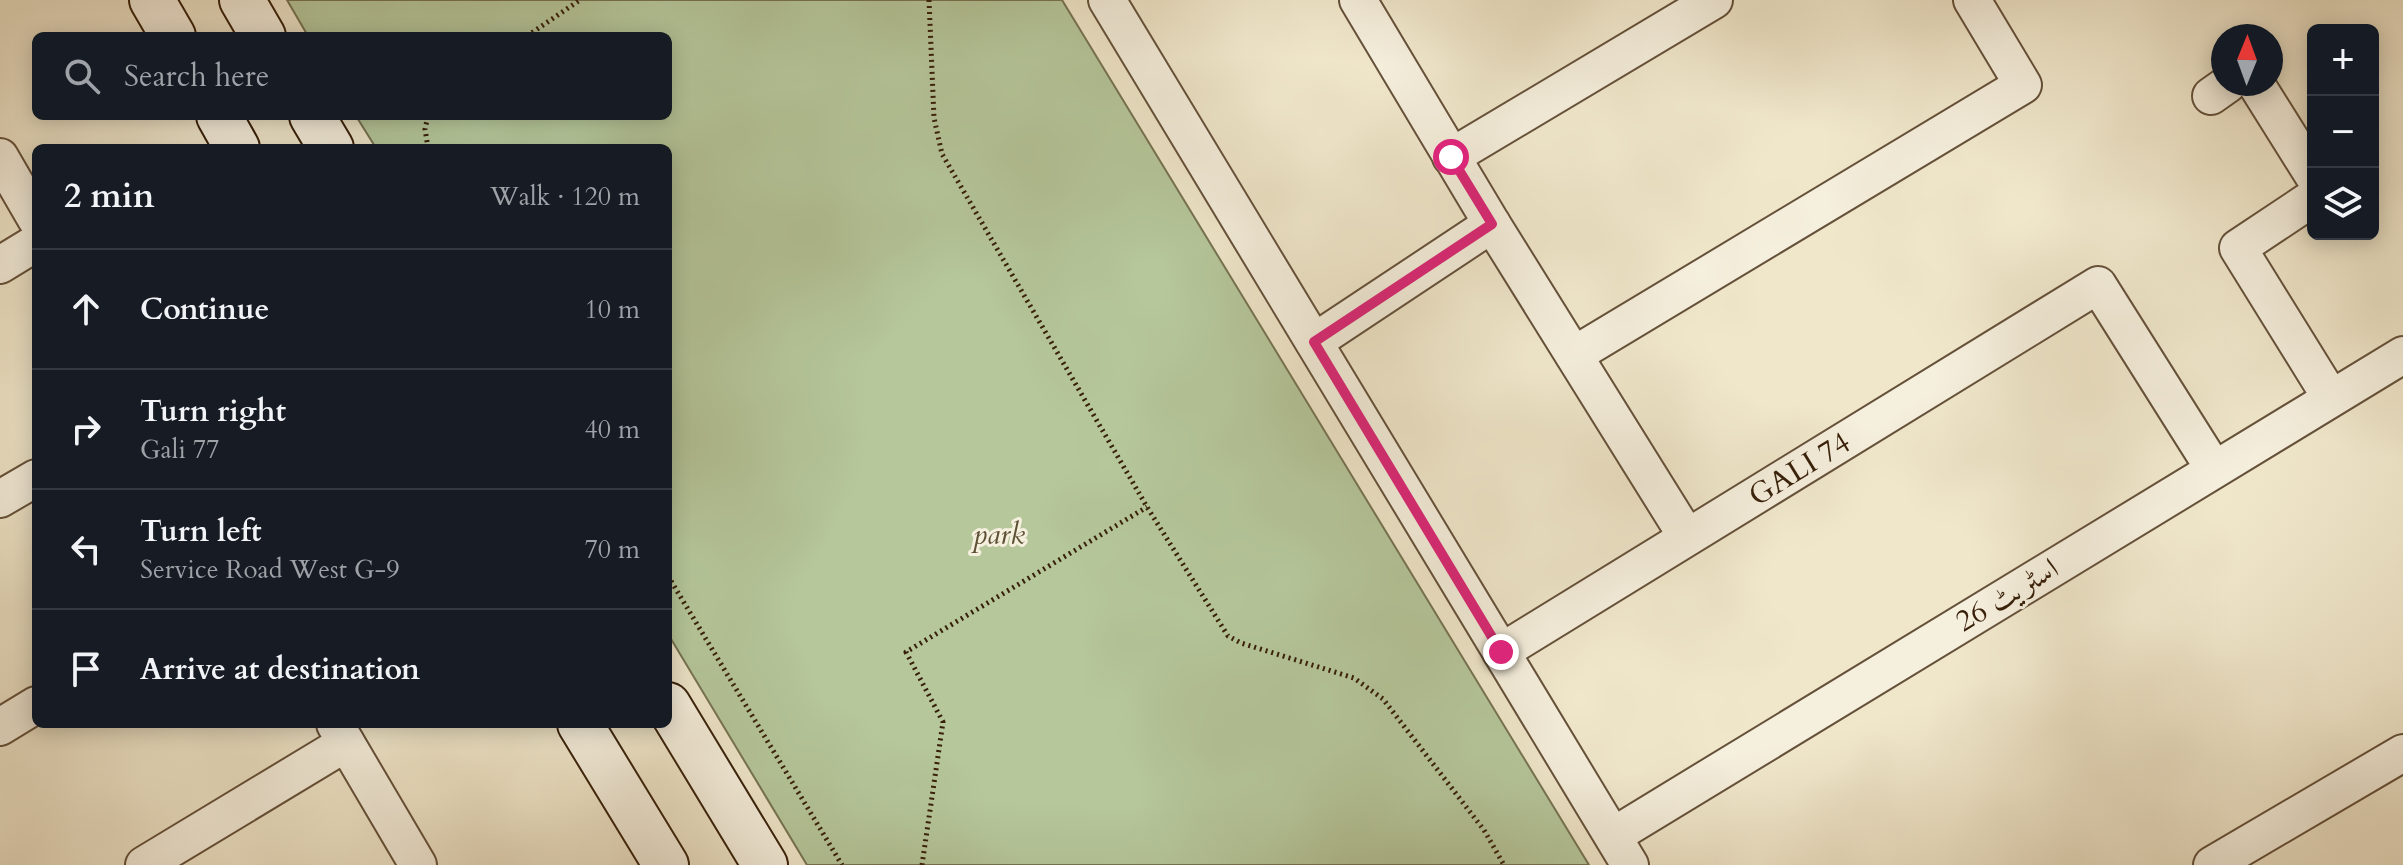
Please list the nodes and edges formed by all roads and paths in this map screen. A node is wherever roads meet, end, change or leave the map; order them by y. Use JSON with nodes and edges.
{"nodes":[{"id":1,"x":152,"y":0,"type":"edge"},
{"id":2,"x":242,"y":0,"type":"edge"},
{"id":3,"x":580,"y":0,"type":"edge"},
{"id":4,"x":929,"y":0,"type":"edge"},
{"id":5,"x":1107,"y":0,"type":"edge"},
{"id":6,"x":1358,"y":0,"type":"edge"},
{"id":7,"x":1714,"y":0,"type":"edge"},
{"id":8,"x":1972,"y":0,"type":"edge"},
{"id":9,"x":171,"y":32,"type":"edge"},
{"id":10,"x":261,"y":32,"type":"edge"},
{"id":11,"x":533,"y":32,"type":"edge"},
{"id":12,"x":2264,"y":96,"type":"edge"},
{"id":13,"x":221,"y":120,"type":"edge"},
{"id":14,"x":314,"y":120,"type":"edge"},
{"id":15,"x":427,"y":120,"type":"edge"},
{"id":16,"x":235,"y":144,"type":"edge"},
{"id":17,"x":329,"y":144,"type":"edge"},
{"id":18,"x":427,"y":144,"type":"edge"},
{"id":19,"x":0,"y":157,"type":"edge"},
{"id":20,"x":1451,"y":157,"type":"junction"},
{"id":21,"x":2309,"y":168,"type":"edge"},
{"id":22,"x":2307,"y":202,"type":"edge"},
{"id":23,"x":32,"y":212,"type":"edge"},
{"id":24,"x":1492,"y":224,"type":"junction"},
{"id":25,"x":32,"y":245,"type":"edge"},
{"id":26,"x":0,"y":265,"type":"edge"},
{"id":27,"x":1314,"y":342,"type":"junction"},
{"id":28,"x":1574,"y":355,"type":"junction"},
{"id":29,"x":2403,"y":355,"type":"edge"},
{"id":30,"x":2331,"y":398,"type":"junction"},
{"id":31,"x":2214,"y":469,"type":"junction"},
{"id":32,"x":32,"y":480,"type":"edge"},
{"id":33,"x":0,"y":499,"type":"edge"},
{"id":34,"x":1147,"y":507,"type":"junction"},
{"id":35,"x":1687,"y":537,"type":"junction"},
{"id":36,"x":672,"y":583,"type":"edge"},
{"id":37,"x":1501,"y":652,"type":"junction"},
{"id":38,"x":32,"y":707,"type":"edge"},
{"id":39,"x":672,"y":712,"type":"edge"},
{"id":40,"x":0,"y":727,"type":"edge"},
{"id":41,"x":582,"y":728,"type":"edge"},
{"id":42,"x":341,"y":733,"type":"edge"},
{"id":43,"x":2403,"y":753,"type":"edge"},
{"id":44,"x":1622,"y":850,"type":"edge"},
{"id":45,"x":144,"y":865,"type":"edge"},
{"id":46,"x":418,"y":865,"type":"edge"},
{"id":47,"x":666,"y":865,"type":"edge"},
{"id":48,"x":765,"y":865,"type":"edge"},
{"id":49,"x":842,"y":865,"type":"edge"},
{"id":50,"x":922,"y":865,"type":"edge"},
{"id":51,"x":1504,"y":865,"type":"edge"},
{"id":52,"x":2212,"y":865,"type":"edge"}],
"edges":[{"from":1,"to":9,"type":"main road"},
{"from":2,"to":10,"type":"main road"},
{"from":3,"to":11,"type":"path"},
{"from":4,"to":34,"type":"path"},
{"from":5,"to":27,"type":"street"},
{"from":6,"to":20,"type":"street"},
{"from":7,"to":20,"type":"street"},
{"from":8,"to":28,"type":"street"},
{"from":12,"to":21,"type":"street"},
{"from":13,"to":16,"type":"main road"},
{"from":14,"to":17,"type":"main road"},
{"from":15,"to":18,"type":"path"},
{"from":19,"to":23,"type":"street"},
{"from":20,"to":24,"type":"street"},
{"from":22,"to":30,"type":"street"},
{"from":24,"to":27,"type":"street"},
{"from":24,"to":28,"type":"street"},
{"from":25,"to":26,"type":"street"},
{"from":27,"to":37,"type":"street"},
{"from":28,"to":35,"type":"street"},
{"from":29,"to":30,"type":"street","name":"اسٹریٹ 26"},
{"from":30,"to":31,"type":"street","name":"اسٹریٹ 26"},
{"from":31,"to":35,"type":"street","name":"GALI 74"},
{"from":31,"to":44,"type":"street","name":"اسٹریٹ 26"},
{"from":32,"to":33,"type":"street"},
{"from":34,"to":50,"type":"path"},
{"from":34,"to":51,"type":"path"},
{"from":35,"to":37,"type":"street","name":"GALI 74"},
{"from":36,"to":49,"type":"path"},
{"from":37,"to":44,"type":"street"},
{"from":38,"to":40,"type":"street"},
{"from":39,"to":48,"type":"main road"},
{"from":41,"to":47,"type":"main road"},
{"from":42,"to":45,"type":"street"},
{"from":42,"to":46,"type":"street"},
{"from":43,"to":52,"type":"street"}]}
